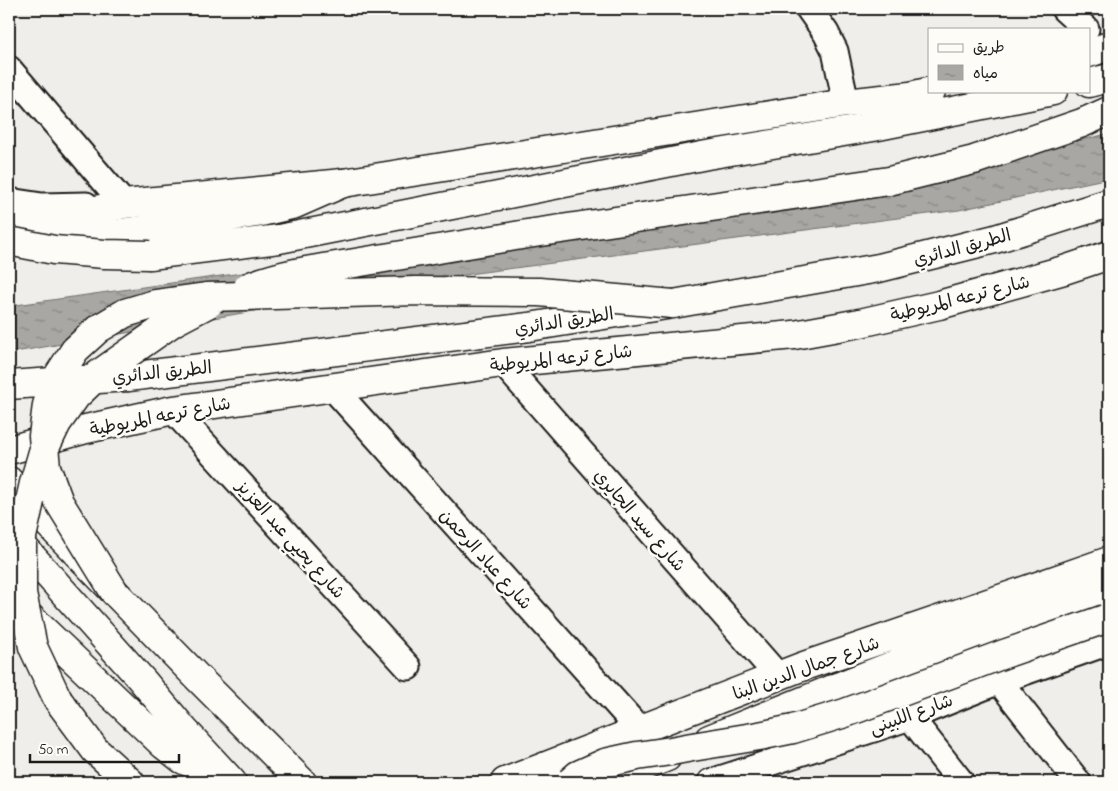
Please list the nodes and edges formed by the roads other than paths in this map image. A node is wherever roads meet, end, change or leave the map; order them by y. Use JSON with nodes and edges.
{"nodes":[{"id":1,"x":809,"y":9,"type":"edge"},
{"id":2,"x":1064,"y":9,"type":"edge"},
{"id":3,"x":1085,"y":28,"type":"edge"},
{"id":4,"x":9,"y":69,"type":"edge"},
{"id":5,"x":1109,"y":78,"type":"edge"},
{"id":6,"x":1090,"y":83,"type":"edge"},
{"id":7,"x":928,"y":92,"type":"edge"},
{"id":8,"x":1048,"y":92,"type":"edge"},
{"id":9,"x":846,"y":103,"type":"junction"},
{"id":10,"x":1109,"y":111,"type":"edge"},
{"id":11,"x":343,"y":183,"type":"junction"},
{"id":12,"x":9,"y":201,"type":"edge"},
{"id":13,"x":1109,"y":203,"type":"edge"},
{"id":14,"x":124,"y":204,"type":"junction"},
{"id":15,"x":9,"y":231,"type":"edge"},
{"id":16,"x":9,"y":241,"type":"edge"},
{"id":17,"x":9,"y":248,"type":"edge"},
{"id":18,"x":1109,"y":255,"type":"edge"},
{"id":19,"x":673,"y":304,"type":"junction"},
{"id":20,"x":503,"y":363,"type":"junction"},
{"id":21,"x":9,"y":385,"type":"edge"},
{"id":22,"x":333,"y":388,"type":"junction"},
{"id":23,"x":173,"y":410,"type":"junction"},
{"id":24,"x":9,"y":450,"type":"edge"},
{"id":25,"x":9,"y":481,"type":"edge"},
{"id":26,"x":9,"y":531,"type":"edge"},
{"id":27,"x":1109,"y":561,"type":"edge"},
{"id":28,"x":1109,"y":589,"type":"edge"},
{"id":29,"x":116,"y":593,"type":"junction"},
{"id":30,"x":9,"y":597,"type":"edge"},
{"id":31,"x":1106,"y":637,"type":"edge"},
{"id":32,"x":408,"y":667,"type":"dead end"},
{"id":33,"x":778,"y":676,"type":"junction"},
{"id":34,"x":1000,"y":681,"type":"junction"},
{"id":35,"x":910,"y":717,"type":"junction"},
{"id":36,"x":640,"y":730,"type":"junction"},
{"id":37,"x":764,"y":774,"type":"edge"},
{"id":38,"x":230,"y":780,"type":"edge"},
{"id":39,"x":130,"y":782,"type":"edge"},
{"id":40,"x":302,"y":782,"type":"edge"},
{"id":41,"x":505,"y":782,"type":"edge"},
{"id":42,"x":570,"y":782,"type":"edge"},
{"id":43,"x":606,"y":782,"type":"edge"},
{"id":44,"x":711,"y":782,"type":"edge"},
{"id":45,"x":961,"y":782,"type":"edge"},
{"id":46,"x":1078,"y":782,"type":"edge"}],
"edges":[{"from":1,"to":9,"type":"street"},
{"from":2,"to":3,"type":"street"},
{"from":4,"to":14,"type":"street"},
{"from":5,"to":6,"type":"main road"},
{"from":7,"to":9,"type":"main road"},
{"from":8,"to":16,"type":"main road","bridge":true},
{"from":9,"to":11,"type":"main road"},
{"from":10,"to":39,"type":"main road","bridge":true},
{"from":11,"to":14,"type":"main road"},
{"from":11,"to":17,"type":"main road","bridge":true},
{"from":12,"to":14,"type":"street"},
{"from":13,"to":19,"type":"main road","name":"الطريق الدائري"},
{"from":14,"to":15,"type":"main road"},
{"from":18,"to":20,"type":"main road","name":"شارع ترعه المريوطية"},
{"from":19,"to":21,"type":"main road","name":"الطريق الدائري","bridge":true},
{"from":19,"to":29,"type":"main road","bridge":true},
{"from":20,"to":22,"type":"main road","name":"شارع ترعه المريوطية"},
{"from":20,"to":33,"type":"street","name":"شارع سيد الجايري"},
{"from":22,"to":23,"type":"main road","name":"شارع ترعه المريوطية"},
{"from":22,"to":36,"type":"street","name":"شارع عباد الرحمن"},
{"from":23,"to":24,"type":"main road","name":"شارع ترعه المريوطية"},
{"from":23,"to":32,"type":"street","name":"شارع يحيي عبد العزيز"},
{"from":25,"to":29,"type":"main road","bridge":true},
{"from":26,"to":38,"type":"main road"},
{"from":27,"to":33,"type":"main road","name":"شارع جمال الدين البنا"},
{"from":28,"to":43,"type":"main road","name":"شارع جمال الدين البنا"},
{"from":29,"to":40,"type":"main road"},
{"from":30,"to":38,"type":"main road","bridge":true},
{"from":31,"to":34,"type":"street","name":"شارع اللبينى"},
{"from":31,"to":42,"type":"main road","bridge":true},
{"from":33,"to":36,"type":"main road","name":"شارع جمال الدين البنا"},
{"from":34,"to":35,"type":"street","name":"شارع اللبينى"},
{"from":34,"to":46,"type":"street"},
{"from":35,"to":37,"type":"street","name":"شارع اللبينى"},
{"from":35,"to":45,"type":"street"},
{"from":36,"to":41,"type":"main road","name":"شارع جمال الدين البنا"},
{"from":37,"to":44,"type":"street","name":"شارع اللبينى"}]}
